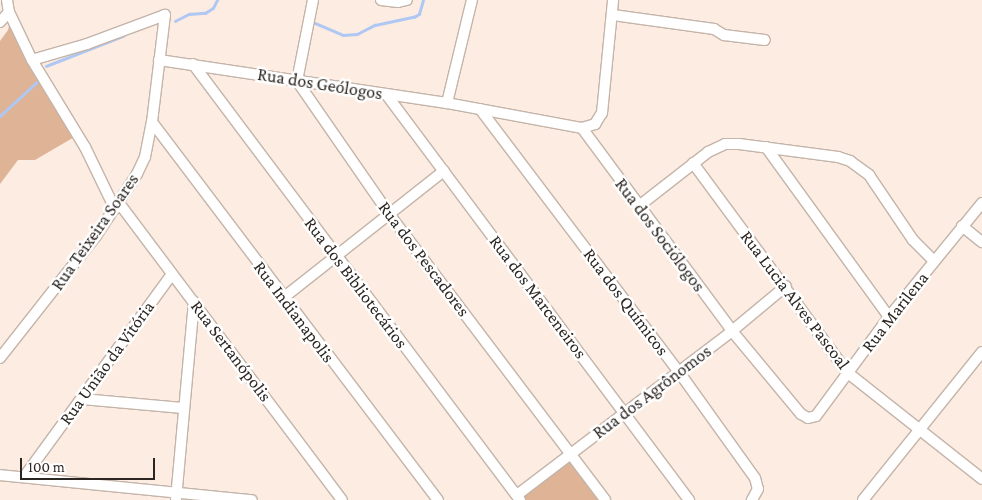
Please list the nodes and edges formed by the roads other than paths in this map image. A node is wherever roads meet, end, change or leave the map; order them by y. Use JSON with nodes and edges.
{"nodes":[{"id":1,"x":7,"y":0,"type":"edge"},
{"id":2,"x":313,"y":0,"type":"edge"},
{"id":3,"x":381,"y":0,"type":"edge"},
{"id":4,"x":407,"y":0,"type":"edge"},
{"id":5,"x":472,"y":0,"type":"edge"},
{"id":6,"x":613,"y":0,"type":"edge"},
{"id":7,"x":9,"y":12,"type":"junction"},
{"id":8,"x":613,"y":15,"type":"junction"},
{"id":9,"x":0,"y":22,"type":"edge"},
{"id":10,"x":765,"y":40,"type":"dead end"},
{"id":11,"x":32,"y":60,"type":"junction"},
{"id":12,"x":159,"y":60,"type":"junction"},
{"id":13,"x":193,"y":64,"type":"junction"},
{"id":14,"x":297,"y":81,"type":"junction"},
{"id":15,"x":386,"y":94,"type":"junction"},
{"id":16,"x":448,"y":103,"type":"junction"},
{"id":17,"x":480,"y":109,"type":"junction"},
{"id":18,"x":152,"y":122,"type":"junction"},
{"id":19,"x":582,"y":128,"type":"junction"},
{"id":20,"x":766,"y":147,"type":"junction"},
{"id":21,"x":693,"y":164,"type":"junction"},
{"id":22,"x":444,"y":171,"type":"junction"},
{"id":23,"x":982,"y":204,"type":"edge"},
{"id":24,"x":117,"y":206,"type":"junction"},
{"id":25,"x":639,"y":206,"type":"junction"},
{"id":26,"x":389,"y":214,"type":"junction"},
{"id":27,"x":962,"y":226,"type":"junction"},
{"id":28,"x":982,"y":242,"type":"edge"},
{"id":29,"x":336,"y":256,"type":"junction"},
{"id":30,"x":934,"y":261,"type":"junction"},
{"id":31,"x":172,"y":274,"type":"junction"},
{"id":32,"x":786,"y":286,"type":"junction"},
{"id":33,"x":283,"y":298,"type":"junction"},
{"id":34,"x":194,"y":302,"type":"junction"},
{"id":35,"x":888,"y":317,"type":"junction"},
{"id":36,"x":732,"y":331,"type":"junction"},
{"id":37,"x":982,"y":352,"type":"edge"},
{"id":38,"x":0,"y":358,"type":"edge"},
{"id":39,"x":679,"y":372,"type":"junction"},
{"id":40,"x":848,"y":372,"type":"junction"},
{"id":41,"x":82,"y":398,"type":"junction"},
{"id":42,"x":183,"y":408,"type":"junction"},
{"id":43,"x":624,"y":413,"type":"junction"},
{"id":44,"x":808,"y":418,"type":"joint"},
{"id":45,"x":919,"y":428,"type":"junction"},
{"id":46,"x":571,"y":454,"type":"junction"},
{"id":47,"x":0,"y":475,"type":"edge"},
{"id":48,"x":24,"y":476,"type":"junction"},
{"id":49,"x":982,"y":479,"type":"edge"},
{"id":50,"x":176,"y":497,"type":"edge"},
{"id":51,"x":518,"y":498,"type":"edge"},
{"id":52,"x":252,"y":500,"type":"edge"},
{"id":53,"x":342,"y":500,"type":"edge"},
{"id":54,"x":438,"y":500,"type":"edge"},
{"id":55,"x":604,"y":500,"type":"edge"},
{"id":56,"x":689,"y":500,"type":"edge"},
{"id":57,"x":752,"y":500,"type":"edge"},
{"id":58,"x":864,"y":500,"type":"edge"}],
"edges":[{"from":1,"to":7,"type":"street","name":"Rua Sertanópolis"},
{"from":2,"to":14,"type":"street"},
{"from":3,"to":4,"type":"street"},
{"from":5,"to":16,"type":"street"},
{"from":6,"to":8,"type":"street"},
{"from":7,"to":9,"type":"street"},
{"from":7,"to":11,"type":"street","name":"Rua Sertanópolis"},
{"from":8,"to":10,"type":"street"},
{"from":8,"to":19,"type":"street"},
{"from":11,"to":12,"type":"street","name":"Rua Teixeira Soares"},
{"from":11,"to":24,"type":"street","name":"Rua Sertanópolis"},
{"from":12,"to":13,"type":"street","name":"Rua dos Geólogos"},
{"from":12,"to":18,"type":"street","name":"Rua Teixeira Soares"},
{"from":13,"to":14,"type":"street","name":"Rua dos Geólogos"},
{"from":13,"to":29,"type":"street","name":"Rua dos Bibliotecários"},
{"from":14,"to":15,"type":"street","name":"Rua dos Geólogos"},
{"from":14,"to":26,"type":"street","name":"Rua dos Pescadores"},
{"from":15,"to":16,"type":"street","name":"Rua dos Geólogos"},
{"from":15,"to":22,"type":"street","name":"Rua dos Marceneiros"},
{"from":16,"to":17,"type":"street","name":"Rua dos Geólogos"},
{"from":17,"to":19,"type":"street"},
{"from":17,"to":39,"type":"street","name":"Rua dos Químicos"},
{"from":18,"to":24,"type":"street","name":"Rua Teixeira Soares"},
{"from":18,"to":33,"type":"street","name":"Rua Indianapolis"},
{"from":19,"to":25,"type":"street","name":"Rua dos Sociólogos"},
{"from":20,"to":21,"type":"street"},
{"from":20,"to":30,"type":"street"},
{"from":20,"to":35,"type":"street"},
{"from":21,"to":25,"type":"street"},
{"from":21,"to":32,"type":"street","name":"Rua Lucia Alves Pascoal"},
{"from":22,"to":26,"type":"street"},
{"from":22,"to":43,"type":"street","name":"Rua dos Marceneiros"},
{"from":23,"to":27,"type":"street","name":"Rua Marilena"},
{"from":24,"to":31,"type":"street","name":"Rua Sertanópolis"},
{"from":24,"to":38,"type":"street","name":"Rua Teixeira Soares"},
{"from":25,"to":36,"type":"street","name":"Rua dos Sociólogos"},
{"from":26,"to":29,"type":"street"},
{"from":26,"to":46,"type":"street","name":"Rua dos Pescadores"},
{"from":27,"to":28,"type":"street"},
{"from":27,"to":30,"type":"street","name":"Rua Marilena"},
{"from":29,"to":33,"type":"street"},
{"from":29,"to":51,"type":"street","name":"Rua dos Bibliotecários"},
{"from":30,"to":35,"type":"street","name":"Rua Marilena"},
{"from":31,"to":34,"type":"street","name":"Rua Sertanópolis"},
{"from":31,"to":41,"type":"street","name":"Rua União da Vitória"},
{"from":32,"to":36,"type":"street","name":"Rua dos Agrônomos"},
{"from":32,"to":40,"type":"street","name":"Rua Lucia Alves Pascoal"},
{"from":33,"to":54,"type":"street","name":"Rua Indianapolis"},
{"from":34,"to":42,"type":"street"},
{"from":34,"to":53,"type":"street","name":"Rua Sertanópolis"},
{"from":35,"to":40,"type":"street","name":"Rua Marilena"},
{"from":36,"to":39,"type":"street","name":"Rua dos Agrônomos"},
{"from":36,"to":44,"type":"street","name":"Rua dos Sociólogos"},
{"from":37,"to":45,"type":"street"},
{"from":39,"to":43,"type":"street","name":"Rua dos Agrônomos"},
{"from":39,"to":57,"type":"street","name":"Rua dos Químicos"},
{"from":40,"to":44,"type":"street","name":"Rua Marilena"},
{"from":40,"to":45,"type":"street","name":"Rua Lucia Alves Pascoal"},
{"from":41,"to":42,"type":"street"},
{"from":41,"to":48,"type":"street","name":"Rua União da Vitória"},
{"from":42,"to":50,"type":"street"},
{"from":43,"to":46,"type":"street","name":"Rua dos Agrônomos"},
{"from":43,"to":56,"type":"street","name":"Rua dos Marceneiros"},
{"from":45,"to":49,"type":"street","name":"Rua Lucia Alves Pascoal"},
{"from":45,"to":58,"type":"street"},
{"from":46,"to":51,"type":"street","name":"Rua dos Agrônomos"},
{"from":46,"to":55,"type":"street","name":"Rua dos Pescadores"},
{"from":47,"to":48,"type":"street"},
{"from":48,"to":50,"type":"street"},
{"from":50,"to":52,"type":"street"}]}
